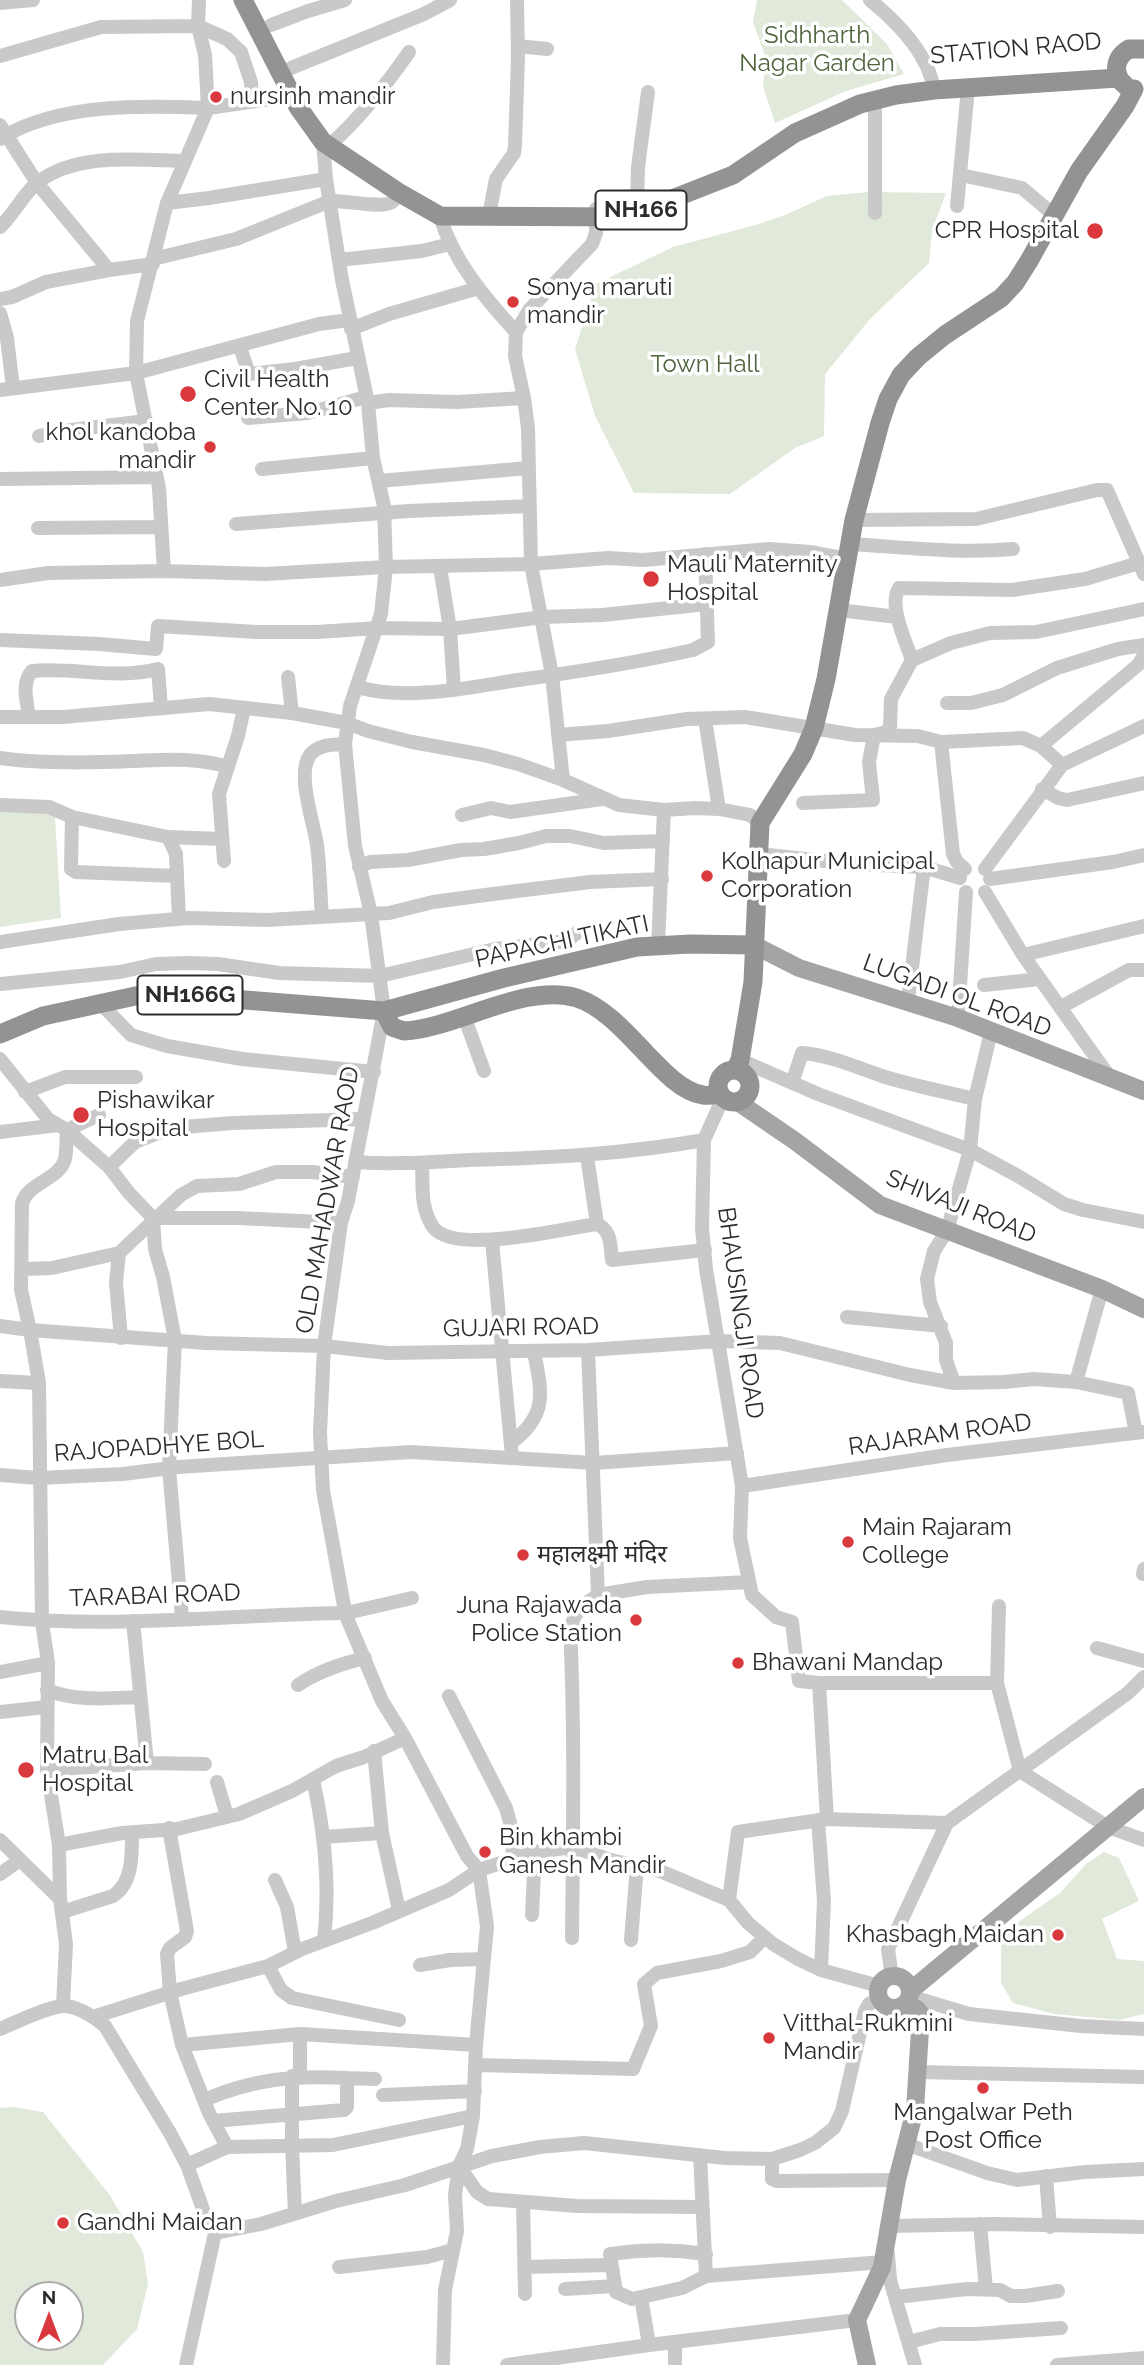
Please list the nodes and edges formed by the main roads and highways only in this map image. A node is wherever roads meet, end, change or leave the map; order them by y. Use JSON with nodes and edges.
{"nodes":[{"id":1,"x":243,"y":0,"type":"edge"},
{"id":2,"x":256,"y":0,"type":"edge"},
{"id":3,"x":1143,"y":47,"type":"edge"},
{"id":4,"x":1128,"y":80,"type":"edge"},
{"id":5,"x":933,"y":85,"type":"junction"},
{"id":6,"x":328,"y":142,"type":"junction"},
{"id":7,"x":596,"y":213,"type":"junction"},
{"id":8,"x":754,"y":945,"type":"junction"},
{"id":9,"x":384,"y":1011,"type":"junction"},
{"id":10,"x":0,"y":1034,"type":"edge"},
{"id":11,"x":738,"y":1065,"type":"junction"},
{"id":12,"x":1144,"y":1091,"type":"edge"},
{"id":13,"x":727,"y":1098,"type":"junction"},
{"id":14,"x":1144,"y":1308,"type":"edge"},
{"id":15,"x":1144,"y":1797,"type":"edge"},
{"id":16,"x":908,"y":1997,"type":"junction"},
{"id":17,"x":867,"y":2365,"type":"edge"}],
"edges":[{"from":1,"to":6,"type":"highway","number":"NH166"},
{"from":2,"to":6,"type":"highway","name":"STATION RAOD","number":"NH166"},
{"from":3,"to":4,"type":"highway","number":"NH166"},
{"from":4,"to":5,"type":"highway","name":"STATION RAOD","number":"NH166"},
{"from":4,"to":5,"type":"highway","number":"NH166"},
{"from":4,"to":8,"type":"highway"},
{"from":5,"to":7,"type":"highway","name":"STATION RAOD","number":"NH166"},
{"from":5,"to":7,"type":"highway","number":"NH166"},
{"from":6,"to":7,"type":"highway","name":"STATION RAOD","number":"NH166"},
{"from":6,"to":7,"type":"highway","number":"NH166"},
{"from":8,"to":9,"type":"highway","name":"PAPACHI TIKATI","number":"NH166G"},
{"from":8,"to":11,"type":"highway"},
{"from":8,"to":12,"type":"main road","name":"LUGADI OL ROAD"},
{"from":9,"to":10,"type":"highway","number":"NH166G"},
{"from":9,"to":13,"type":"highway"},
{"from":11,"to":13,"type":"highway"},
{"from":11,"to":13,"type":"highway"},
{"from":13,"to":14,"type":"main road","name":"SHIVAJI ROAD"},
{"from":15,"to":16,"type":"main road"},
{"from":16,"to":16,"type":"main road"},
{"from":16,"to":17,"type":"main road"}]}
